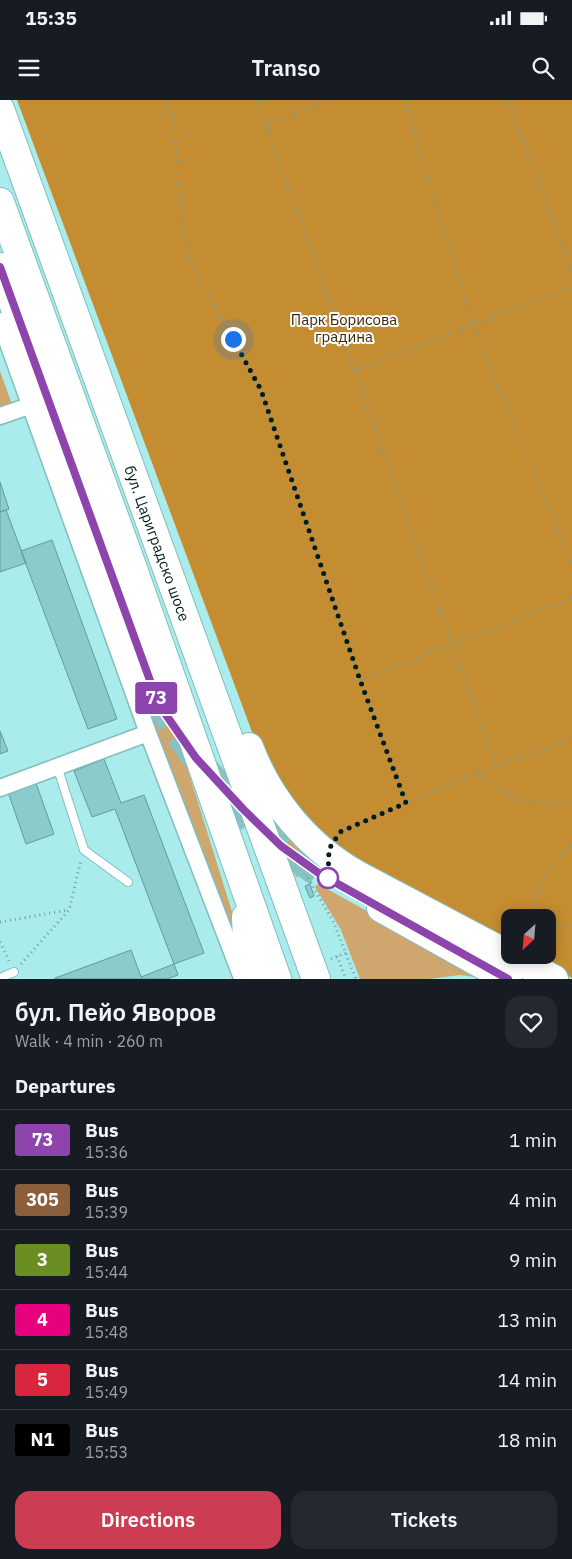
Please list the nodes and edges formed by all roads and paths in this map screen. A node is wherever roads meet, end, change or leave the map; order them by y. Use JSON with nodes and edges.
{"nodes":[{"id":1,"x":163,"y":100,"type":"edge"},
{"id":2,"x":257,"y":100,"type":"edge"},
{"id":3,"x":329,"y":100,"type":"edge"},
{"id":4,"x":404,"y":100,"type":"edge"},
{"id":5,"x":508,"y":100,"type":"edge"},
{"id":6,"x":0,"y":109,"type":"edge"},
{"id":7,"x":266,"y":124,"type":"junction"},
{"id":8,"x":0,"y":202,"type":"edge"},
{"id":9,"x":0,"y":267,"type":"edge"},
{"id":10,"x":572,"y":274,"type":"edge"},
{"id":11,"x":572,"y":286,"type":"edge"},
{"id":12,"x":0,"y":321,"type":"edge"},
{"id":13,"x":473,"y":325,"type":"junction"},
{"id":14,"x":354,"y":371,"type":"junction"},
{"id":15,"x":30,"y":406,"type":"junction"},
{"id":16,"x":0,"y":416,"type":"edge"},
{"id":17,"x":572,"y":565,"type":"edge"},
{"id":18,"x":572,"y":598,"type":"edge"},
{"id":19,"x":187,"y":623,"type":"junction"},
{"id":20,"x":453,"y":645,"type":"junction"},
{"id":21,"x":360,"y":680,"type":"junction"},
{"id":22,"x":157,"y":699,"type":"tunnel mouth"},
{"id":23,"x":148,"y":732,"type":"junction"},
{"id":24,"x":572,"y":738,"type":"edge"},
{"id":25,"x":58,"y":766,"type":"junction"},
{"id":26,"x":496,"y":766,"type":"junction"},
{"id":27,"x":476,"y":773,"type":"junction"},
{"id":28,"x":0,"y":788,"type":"edge"},
{"id":29,"x":406,"y":803,"type":"junction"},
{"id":30,"x":572,"y":805,"type":"edge"},
{"id":31,"x":334,"y":840,"type":"dead end"},
{"id":32,"x":572,"y":845,"type":"edge"},
{"id":33,"x":84,"y":850,"type":"junction"},
{"id":34,"x":310,"y":877,"type":"joint"},
{"id":35,"x":128,"y":882,"type":"dead end"},
{"id":36,"x":244,"y":888,"type":"junction"},
{"id":37,"x":532,"y":909,"type":"edge"},
{"id":38,"x":69,"y":910,"type":"junction"},
{"id":39,"x":0,"y":922,"type":"edge"},
{"id":40,"x":556,"y":926,"type":"edge"},
{"id":41,"x":572,"y":928,"type":"edge"},
{"id":42,"x":0,"y":942,"type":"edge"},
{"id":43,"x":346,"y":953,"type":"junction"},
{"id":44,"x":337,"y":956,"type":"junction"},
{"id":45,"x":322,"y":969,"type":"edge"},
{"id":46,"x":14,"y":972,"type":"junction"},
{"id":47,"x":0,"y":978,"type":"edge"},
{"id":48,"x":242,"y":979,"type":"edge"},
{"id":49,"x":248,"y":979,"type":"edge"},
{"id":50,"x":277,"y":979,"type":"edge"},
{"id":51,"x":346,"y":979,"type":"edge"},
{"id":52,"x":356,"y":979,"type":"edge"},
{"id":53,"x":508,"y":979,"type":"edge"},
{"id":54,"x":554,"y":979,"type":"edge"}],
"edges":[{"from":1,"to":21,"type":"path"},
{"from":2,"to":7,"type":"path"},
{"from":3,"to":7,"type":"path"},
{"from":4,"to":13,"type":"path"},
{"from":5,"to":10,"type":"path"},
{"from":6,"to":19,"type":"highway","name":"бул. Цариградско шосе"},
{"from":7,"to":14,"type":"path"},
{"from":8,"to":36,"type":"highway","name":"бул. Цариградско шосе"},
{"from":9,"to":22,"type":"highway"},
{"from":11,"to":13,"type":"path"},
{"from":12,"to":15,"type":"street"},
{"from":13,"to":14,"type":"path"},
{"from":13,"to":17,"type":"path"},
{"from":14,"to":20,"type":"path"},
{"from":15,"to":16,"type":"street"},
{"from":15,"to":23,"type":"street"},
{"from":18,"to":20,"type":"path"},
{"from":19,"to":45,"type":"highway","name":"бул. Цариградско шосе"},
{"from":19,"to":54,"type":"highway"},
{"from":20,"to":21,"type":"path"},
{"from":20,"to":26,"type":"path"},
{"from":21,"to":29,"type":"path"},
{"from":23,"to":25,"type":"street"},
{"from":23,"to":48,"type":"street"},
{"from":24,"to":26,"type":"path"},
{"from":25,"to":28,"type":"street"},
{"from":25,"to":33,"type":"lane"},
{"from":26,"to":27,"type":"path"},
{"from":27,"to":29,"type":"path"},
{"from":27,"to":30,"type":"path"},
{"from":29,"to":31,"type":"path"},
{"from":32,"to":37,"type":"path"},
{"from":33,"to":35,"type":"lane"},
{"from":33,"to":38,"type":"path"},
{"from":34,"to":43,"type":"path"},
{"from":34,"to":53,"type":"highway"},
{"from":36,"to":49,"type":"highway"},
{"from":36,"to":50,"type":"highway","name":"бул. Цариградско шосе"},
{"from":38,"to":39,"type":"path"},
{"from":38,"to":46,"type":"path"},
{"from":40,"to":41,"type":"path"},
{"from":42,"to":46,"type":"path"},
{"from":43,"to":44,"type":"path"},
{"from":43,"to":52,"type":"path"},
{"from":44,"to":45,"type":"path"},
{"from":44,"to":51,"type":"path"},
{"from":46,"to":47,"type":"lane"}]}
